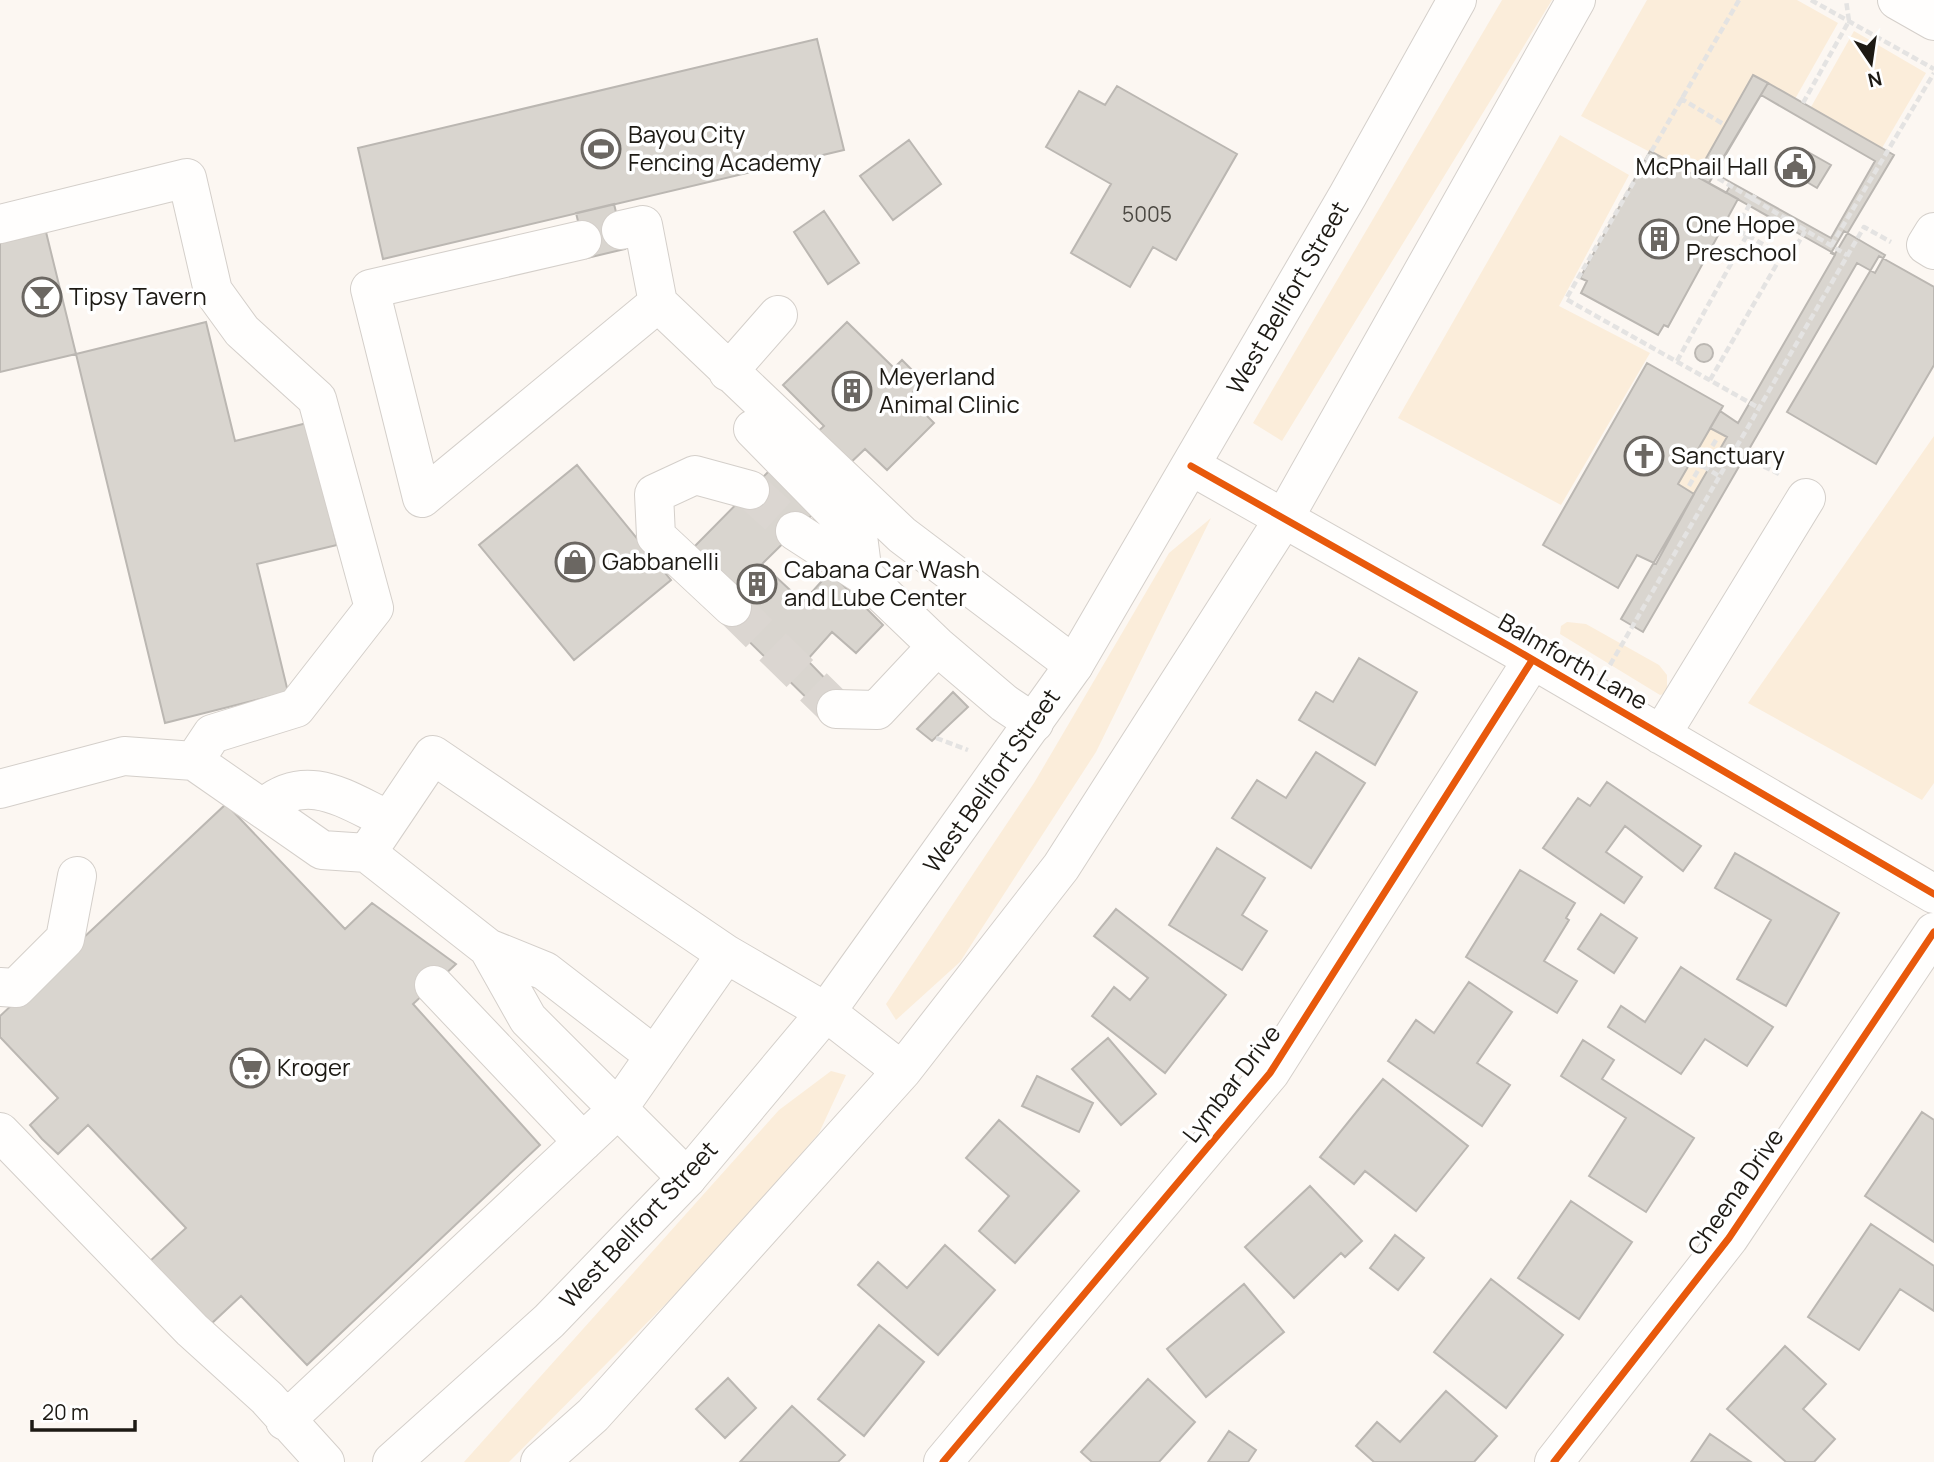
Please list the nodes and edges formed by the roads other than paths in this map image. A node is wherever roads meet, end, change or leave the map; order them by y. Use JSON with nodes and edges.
{"nodes":[{"id":1,"x":1457,"y":0,"type":"edge"},
{"id":2,"x":1576,"y":0,"type":"edge"},
{"id":3,"x":1897,"y":0,"type":"edge"},
{"id":4,"x":1934,"y":21,"type":"edge"},
{"id":5,"x":0,"y":224,"type":"edge"},
{"id":6,"x":621,"y":230,"type":"dead end"},
{"id":7,"x":582,"y":240,"type":"dead end"},
{"id":8,"x":659,"y":303,"type":"junction"},
{"id":9,"x":778,"y":315,"type":"dead end"},
{"id":10,"x":728,"y":372,"type":"junction"},
{"id":11,"x":1191,"y":467,"type":"junction"},
{"id":12,"x":750,"y":490,"type":"tunnel mouth"},
{"id":13,"x":1807,"y":499,"type":"dead end"},
{"id":14,"x":1283,"y":520,"type":"junction"},
{"id":15,"x":795,"y":531,"type":"tunnel mouth"},
{"id":16,"x":863,"y":575,"type":"junction"},
{"id":17,"x":732,"y":607,"type":"tunnel mouth"},
{"id":18,"x":937,"y":646,"type":"junction"},
{"id":19,"x":1531,"y":662,"type":"junction"},
{"id":20,"x":1074,"y":665,"type":"junction"},
{"id":21,"x":836,"y":709,"type":"tunnel mouth"},
{"id":22,"x":1034,"y":723,"type":"junction"},
{"id":23,"x":1661,"y":735,"type":"junction"},
{"id":24,"x":194,"y":761,"type":"junction"},
{"id":25,"x":0,"y":789,"type":"edge"},
{"id":26,"x":264,"y":807,"type":"junction"},
{"id":27,"x":387,"y":819,"type":"junction"},
{"id":28,"x":367,"y":853,"type":"junction"},
{"id":29,"x":77,"y":876,"type":"dead end"},
{"id":30,"x":1934,"y":894,"type":"edge"},
{"id":31,"x":1934,"y":932,"type":"edge"},
{"id":32,"x":488,"y":948,"type":"junction"},
{"id":33,"x":726,"y":954,"type":"junction"},
{"id":34,"x":434,"y":985,"type":"dead end"},
{"id":35,"x":0,"y":986,"type":"edge"},
{"id":36,"x":826,"y":1012,"type":"junction"},
{"id":37,"x":655,"y":1056,"type":"junction"},
{"id":38,"x":902,"y":1071,"type":"junction"},
{"id":39,"x":617,"y":1110,"type":"junction"},
{"id":40,"x":0,"y":1132,"type":"edge"},
{"id":41,"x":583,"y":1142,"type":"junction"},
{"id":42,"x":687,"y":1178,"type":"junction"},
{"id":43,"x":285,"y":1420,"type":"junction"},
{"id":44,"x":325,"y":1462,"type":"edge"},
{"id":45,"x":392,"y":1462,"type":"edge"},
{"id":46,"x":540,"y":1462,"type":"edge"},
{"id":47,"x":943,"y":1462,"type":"edge"},
{"id":48,"x":1554,"y":1462,"type":"edge"}],
"edges":[{"from":1,"to":11,"type":"main road","name":"West Bellfort Street"},
{"from":2,"to":14,"type":"main road"},
{"from":3,"to":4,"type":"main road"},
{"from":5,"to":24,"type":"main road"},
{"from":6,"to":8,"type":"main road"},
{"from":7,"to":8,"type":"main road"},
{"from":8,"to":10,"type":"main road"},
{"from":8,"to":16,"type":"main road"},
{"from":9,"to":10,"type":"main road"},
{"from":10,"to":20,"type":"main road"},
{"from":11,"to":14,"type":"main road","name":"Balmforth Lane"},
{"from":11,"to":20,"type":"main road","name":"West Bellfort Street"},
{"from":12,"to":17,"type":"main road"},
{"from":13,"to":23,"type":"main road"},
{"from":14,"to":19,"type":"main road","name":"Balmforth Lane"},
{"from":14,"to":38,"type":"main road"},
{"from":15,"to":16,"type":"main road"},
{"from":16,"to":18,"type":"main road"},
{"from":18,"to":21,"type":"main road"},
{"from":18,"to":22,"type":"main road"},
{"from":19,"to":23,"type":"main road","name":"Balmforth Lane"},
{"from":19,"to":47,"type":"main road","name":"Lymbar Drive"},
{"from":20,"to":22,"type":"main road","name":"West Bellfort Street"},
{"from":22,"to":36,"type":"main road","name":"West Bellfort Street"},
{"from":23,"to":30,"type":"main road","name":"Balmforth Lane"},
{"from":24,"to":25,"type":"main road"},
{"from":24,"to":26,"type":"main road"},
{"from":26,"to":27,"type":"main road"},
{"from":26,"to":28,"type":"main road"},
{"from":27,"to":28,"type":"main road"},
{"from":27,"to":33,"type":"main road"},
{"from":28,"to":32,"type":"main road"},
{"from":29,"to":35,"type":"main road"},
{"from":31,"to":48,"type":"main road","name":"Cheena Drive"},
{"from":32,"to":37,"type":"main road"},
{"from":32,"to":39,"type":"main road"},
{"from":33,"to":36,"type":"main road"},
{"from":33,"to":37,"type":"main road"},
{"from":34,"to":41,"type":"main road"},
{"from":36,"to":38,"type":"main road"},
{"from":36,"to":42,"type":"main road","name":"West Bellfort Street"},
{"from":37,"to":39,"type":"main road"},
{"from":38,"to":46,"type":"main road"},
{"from":39,"to":41,"type":"main road"},
{"from":39,"to":42,"type":"main road"},
{"from":40,"to":43,"type":"main road"},
{"from":41,"to":43,"type":"main road"},
{"from":42,"to":45,"type":"main road","name":"West Bellfort Street"},
{"from":43,"to":44,"type":"main road"}]}
